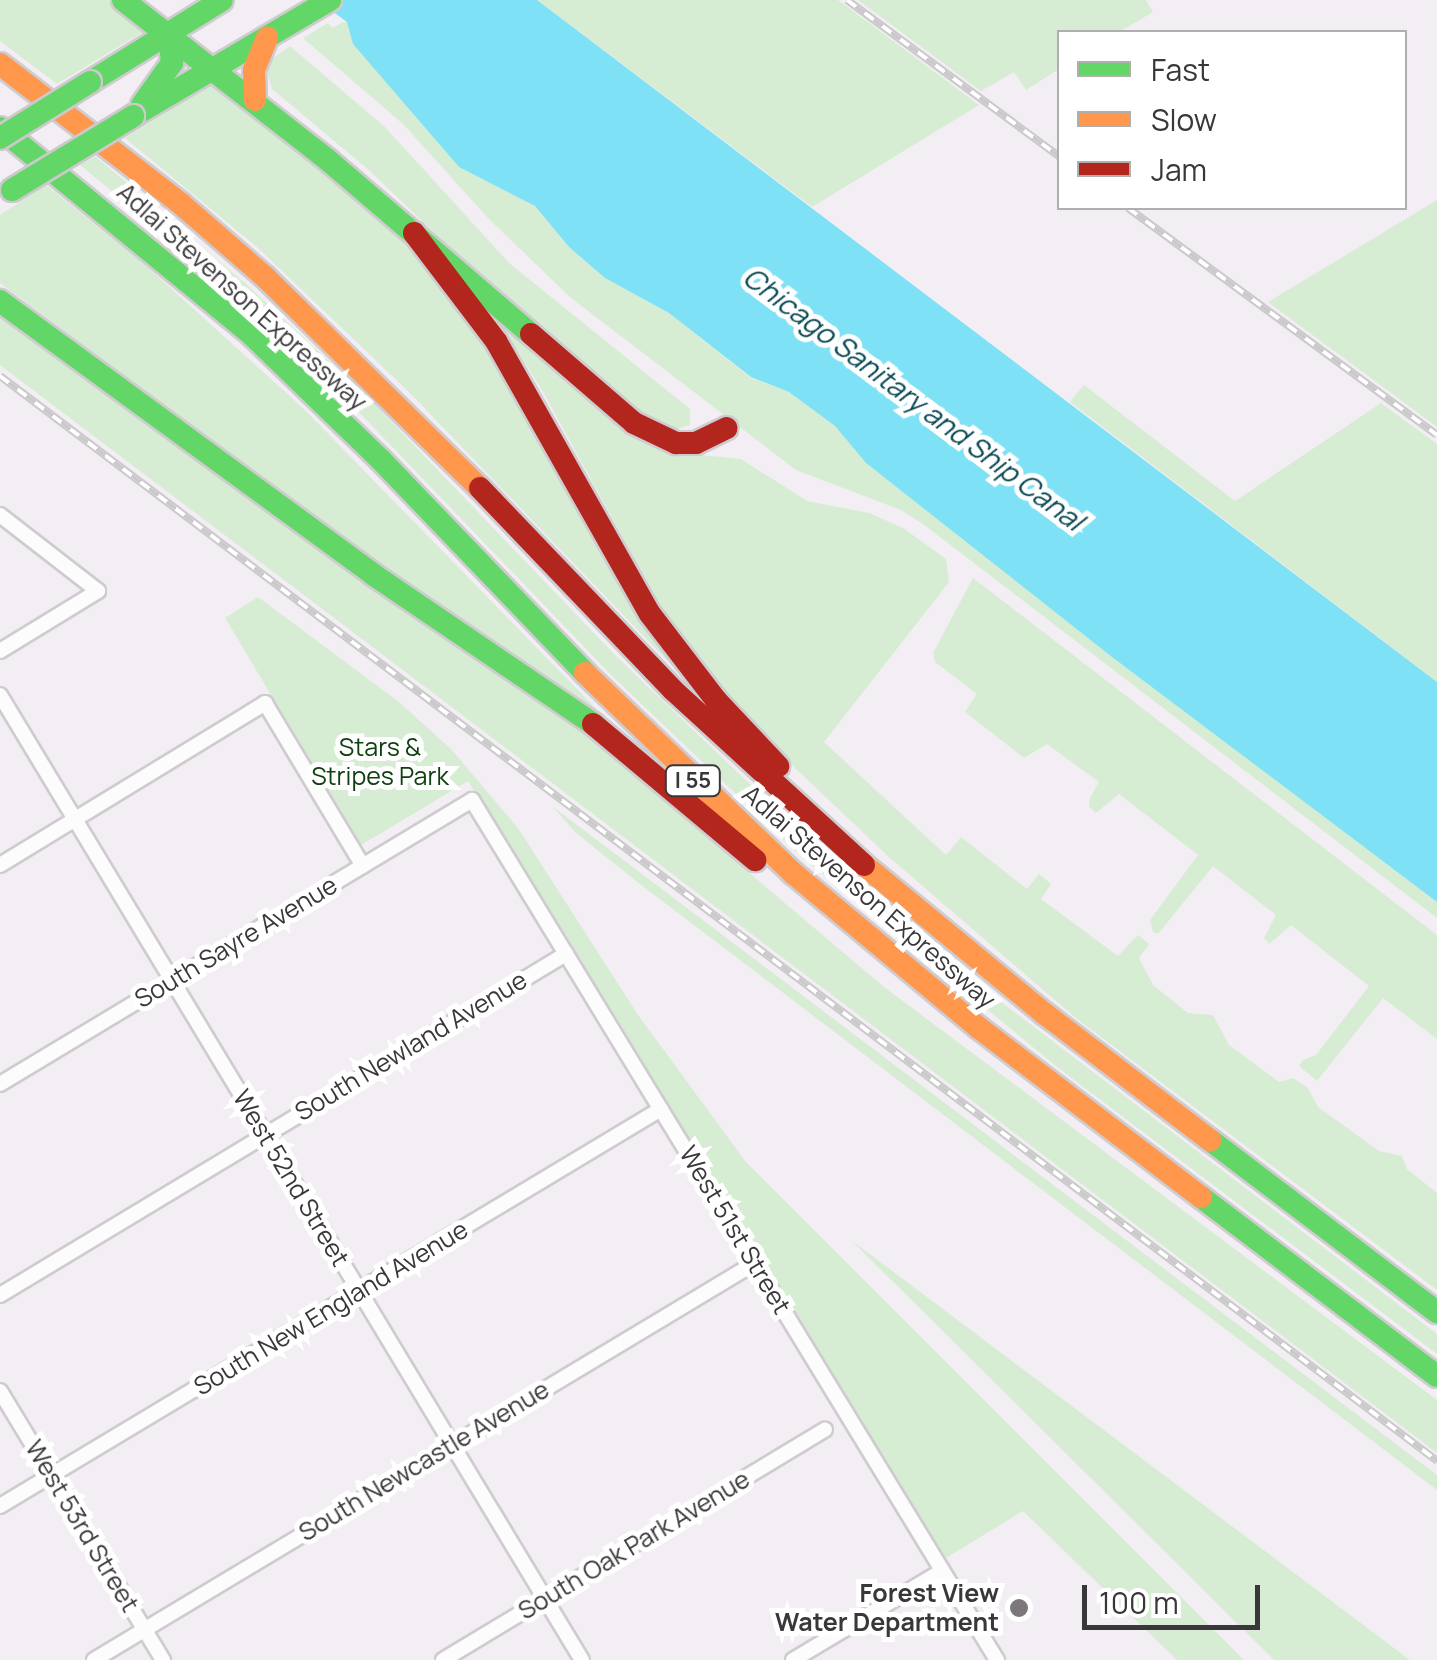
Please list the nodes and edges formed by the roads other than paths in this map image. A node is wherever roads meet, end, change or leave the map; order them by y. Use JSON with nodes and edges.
{"nodes":[{"id":1,"x":123,"y":0,"type":"edge"},
{"id":2,"x":330,"y":0,"type":"edge"},
{"id":3,"x":220,"y":1,"type":"edge"},
{"id":4,"x":168,"y":32,"type":"junction"},
{"id":5,"x":267,"y":38,"type":"junction"},
{"id":6,"x":0,"y":64,"type":"edge"},
{"id":7,"x":216,"y":68,"type":"junction"},
{"id":8,"x":256,"y":100,"type":"junction"},
{"id":9,"x":134,"y":116,"type":"junction"},
{"id":10,"x":0,"y":128,"type":"edge"},
{"id":11,"x":0,"y":138,"type":"edge"},
{"id":12,"x":6,"y":194,"type":"edge"},
{"id":13,"x":414,"y":233,"type":"junction"},
{"id":14,"x":0,"y":300,"type":"edge"},
{"id":15,"x":727,"y":428,"type":"dead end"},
{"id":16,"x":0,"y":515,"type":"edge"},
{"id":17,"x":0,"y":651,"type":"edge"},
{"id":18,"x":0,"y":695,"type":"edge"},
{"id":19,"x":472,"y":800,"type":"joint"},
{"id":20,"x":75,"y":820,"type":"junction"},
{"id":21,"x":0,"y":865,"type":"edge"},
{"id":22,"x":363,"y":866,"type":"junction"},
{"id":23,"x":943,"y":933,"type":"junction"},
{"id":24,"x":566,"y":954,"type":"junction"},
{"id":25,"x":172,"y":981,"type":"junction"},
{"id":26,"x":979,"y":1028,"type":"junction"},
{"id":27,"x":0,"y":1084,"type":"edge"},
{"id":28,"x":661,"y":1109,"type":"junction"},
{"id":29,"x":264,"y":1134,"type":"junction"},
{"id":30,"x":755,"y":1264,"type":"junction"},
{"id":31,"x":359,"y":1291,"type":"junction"},
{"id":32,"x":0,"y":1295,"type":"edge"},
{"id":33,"x":1437,"y":1312,"type":"edge"},
{"id":34,"x":1437,"y":1376,"type":"edge"},
{"id":35,"x":0,"y":1392,"type":"edge"},
{"id":36,"x":825,"y":1430,"type":"dead end"},
{"id":37,"x":452,"y":1443,"type":"junction"},
{"id":38,"x":51,"y":1475,"type":"junction"},
{"id":39,"x":0,"y":1506,"type":"edge"},
{"id":40,"x":942,"y":1570,"type":"junction"},
{"id":41,"x":545,"y":1598,"type":"junction"},
{"id":42,"x":144,"y":1629,"type":"junction"},
{"id":43,"x":94,"y":1660,"type":"edge"},
{"id":44,"x":163,"y":1660,"type":"edge"},
{"id":45,"x":443,"y":1660,"type":"edge"},
{"id":46,"x":582,"y":1660,"type":"edge"},
{"id":47,"x":793,"y":1660,"type":"edge"},
{"id":48,"x":997,"y":1660,"type":"edge"}],
"edges":[{"from":1,"to":4,"type":"main road"},
{"from":2,"to":5,"type":"main road"},
{"from":3,"to":4,"type":"main road"},
{"from":4,"to":7,"type":"main road"},
{"from":4,"to":9,"type":"main road"},
{"from":4,"to":11,"type":"main road","bridge":true},
{"from":5,"to":7,"type":"main road"},
{"from":5,"to":8,"type":"main road"},
{"from":6,"to":23,"type":"main road","name":"Adlai Stevenson Expressway","number":"I 55"},
{"from":7,"to":8,"type":"main road"},
{"from":7,"to":9,"type":"main road"},
{"from":8,"to":13,"type":"main road"},
{"from":9,"to":12,"type":"main road","bridge":true},
{"from":10,"to":26,"type":"main road","name":"Adlai Stevenson Expressway","number":"I 55"},
{"from":13,"to":15,"type":"main road"},
{"from":13,"to":23,"type":"main road"},
{"from":14,"to":26,"type":"main road"},
{"from":16,"to":17,"type":"street"},
{"from":18,"to":20,"type":"street","name":"West 52nd Street"},
{"from":19,"to":22,"type":"street","name":"South Sayre Avenue"},
{"from":19,"to":24,"type":"street","name":"West 51st Street"},
{"from":20,"to":21,"type":"street"},
{"from":20,"to":22,"type":"street"},
{"from":20,"to":25,"type":"street","name":"West 52nd Street"},
{"from":22,"to":25,"type":"street","name":"South Sayre Avenue"},
{"from":23,"to":33,"type":"main road","name":"Adlai Stevenson Expressway","number":"I 55"},
{"from":24,"to":28,"type":"street","name":"West 51st Street"},
{"from":24,"to":29,"type":"street","name":"South Newland Avenue"},
{"from":25,"to":27,"type":"street","name":"South Sayre Avenue"},
{"from":25,"to":29,"type":"street","name":"West 52nd Street"},
{"from":26,"to":34,"type":"main road","name":"Adlai Stevenson Expressway","number":"I 55"},
{"from":28,"to":30,"type":"street","name":"West 51st Street"},
{"from":28,"to":31,"type":"street","name":"South New England Avenue"},
{"from":29,"to":31,"type":"street","name":"West 52nd Street"},
{"from":29,"to":32,"type":"street","name":"South Newland Avenue"},
{"from":30,"to":37,"type":"street","name":"South Newcastle Avenue"},
{"from":30,"to":40,"type":"street","name":"West 51st Street"},
{"from":31,"to":37,"type":"street","name":"West 52nd Street"},
{"from":31,"to":38,"type":"street","name":"South New England Avenue"},
{"from":35,"to":38,"type":"street","name":"West 53rd Street"},
{"from":36,"to":41,"type":"street","name":"South Oak Park Avenue"},
{"from":37,"to":41,"type":"street","name":"West 52nd Street"},
{"from":37,"to":42,"type":"street","name":"South Newcastle Avenue"},
{"from":38,"to":39,"type":"street","name":"South New England Avenue"},
{"from":38,"to":42,"type":"street","name":"West 53rd Street"},
{"from":40,"to":47,"type":"street"},
{"from":40,"to":48,"type":"street","name":"West 51st Street"},
{"from":41,"to":45,"type":"street","name":"South Oak Park Avenue"},
{"from":41,"to":46,"type":"street","name":"West 52nd Street"},
{"from":42,"to":43,"type":"street","name":"South Newcastle Avenue"},
{"from":42,"to":44,"type":"street","name":"West 53rd Street"}]}
